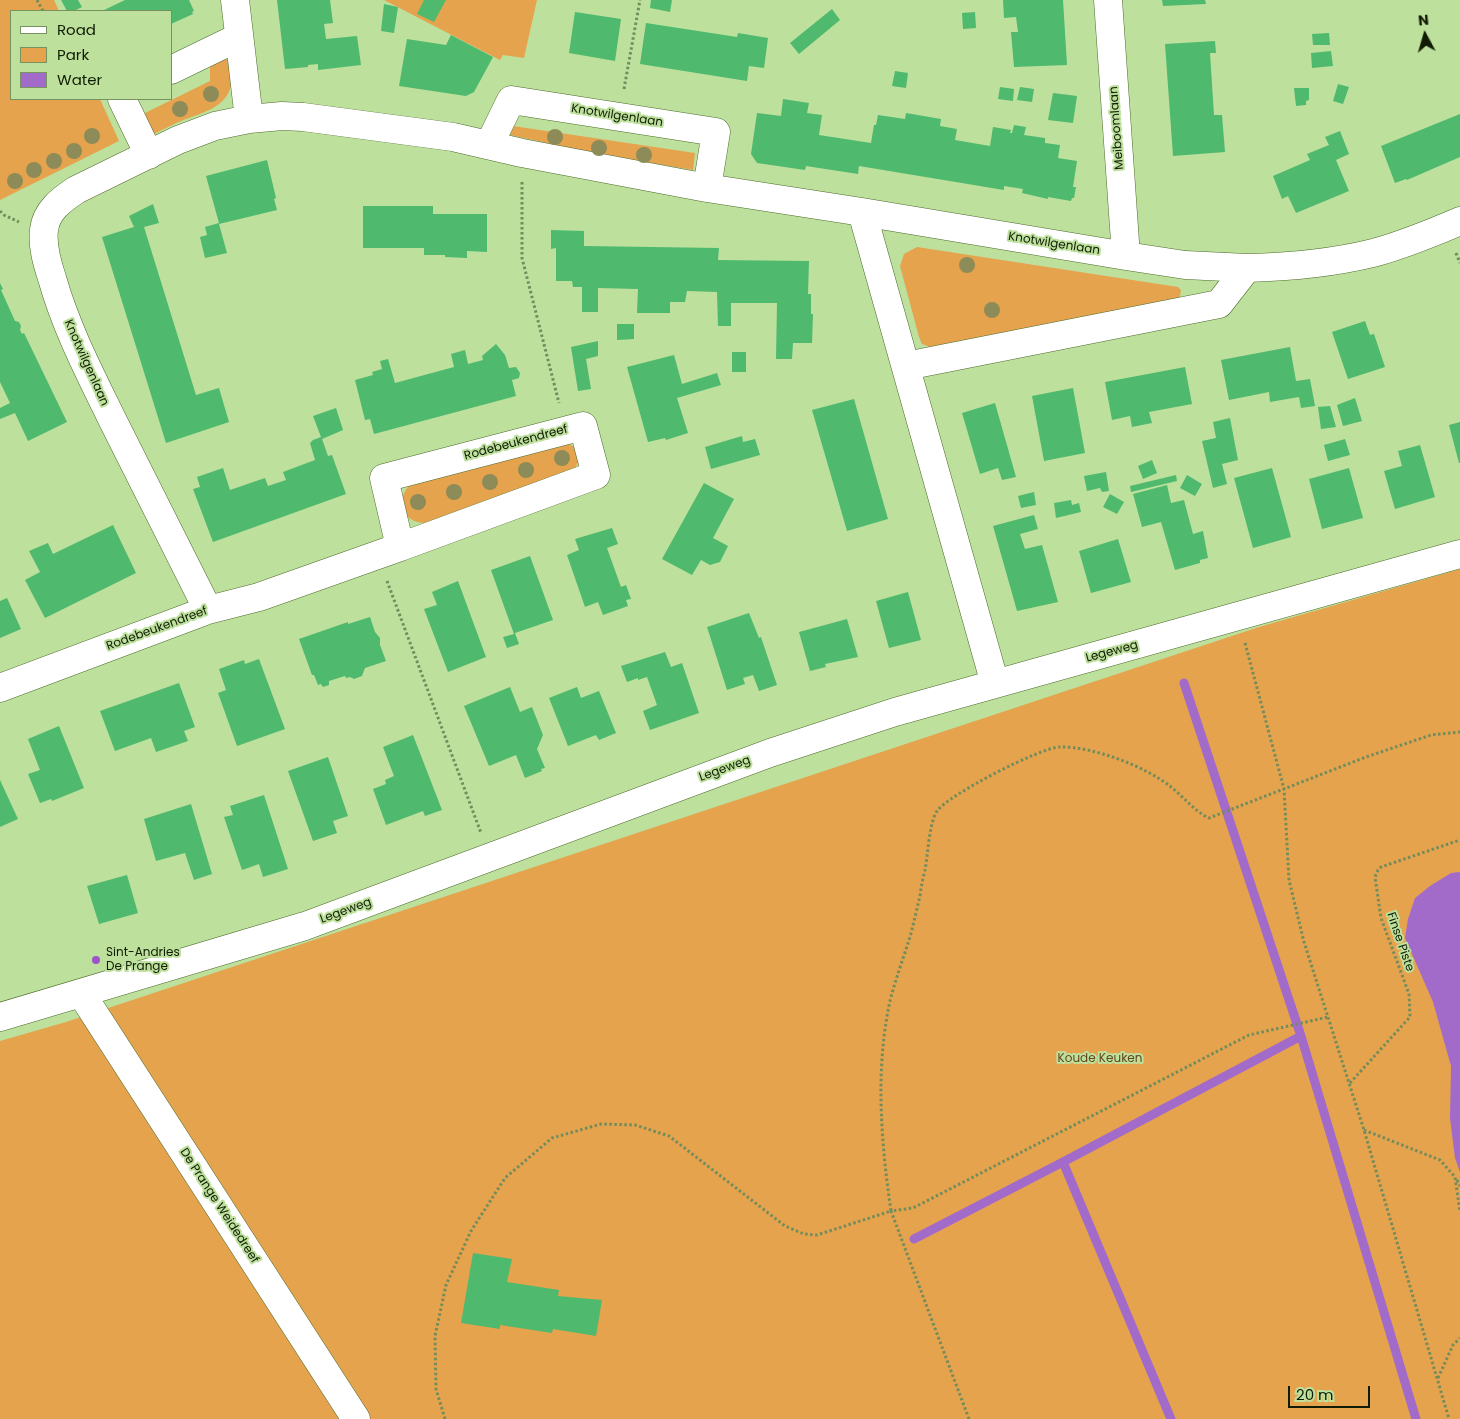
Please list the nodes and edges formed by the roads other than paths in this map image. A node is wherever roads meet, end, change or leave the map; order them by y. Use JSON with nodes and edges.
{"nodes":[{"id":1,"x":235,"y":0,"type":"edge"},
{"id":2,"x":1108,"y":0,"type":"edge"},
{"id":3,"x":239,"y":37,"type":"junction"},
{"id":4,"x":172,"y":70,"type":"edge"},
{"id":5,"x":122,"y":100,"type":"edge"},
{"id":6,"x":249,"y":119,"type":"junction"},
{"id":7,"x":489,"y":145,"type":"junction"},
{"id":8,"x":149,"y":155,"type":"junction"},
{"id":9,"x":707,"y":188,"type":"junction"},
{"id":10,"x":862,"y":212,"type":"junction"},
{"id":11,"x":1460,"y":221,"type":"edge"},
{"id":12,"x":1126,"y":256,"type":"junction"},
{"id":13,"x":1247,"y":268,"type":"junction"},
{"id":14,"x":906,"y":366,"type":"junction"},
{"id":15,"x":389,"y":551,"type":"junction"},
{"id":16,"x":1460,"y":554,"type":"edge"},
{"id":17,"x":208,"y":610,"type":"junction"},
{"id":18,"x":995,"y":684,"type":"junction"},
{"id":19,"x":0,"y":688,"type":"edge"},
{"id":20,"x":81,"y":993,"type":"junction"},
{"id":21,"x":0,"y":1016,"type":"edge"},
{"id":22,"x":356,"y":1419,"type":"edge"}],
"edges":[{"from":1,"to":3,"type":"street"},
{"from":2,"to":12,"type":"street","name":"Meiboomlaan"},
{"from":3,"to":4,"type":"street"},
{"from":3,"to":6,"type":"street"},
{"from":5,"to":8,"type":"street"},
{"from":6,"to":7,"type":"street","name":"Knotwilgenlaan"},
{"from":6,"to":8,"type":"street","name":"Knotwilgenlaan"},
{"from":7,"to":9,"type":"street","name":"Knotwilgenlaan"},
{"from":7,"to":9,"type":"street","name":"Knotwilgenlaan"},
{"from":8,"to":17,"type":"street","name":"Knotwilgenlaan"},
{"from":9,"to":10,"type":"street","name":"Knotwilgenlaan"},
{"from":10,"to":12,"type":"street","name":"Knotwilgenlaan"},
{"from":10,"to":14,"type":"street"},
{"from":11,"to":13,"type":"street","name":"Knotwilgenlaan"},
{"from":12,"to":13,"type":"street","name":"Knotwilgenlaan"},
{"from":13,"to":14,"type":"street"},
{"from":14,"to":18,"type":"street"},
{"from":15,"to":15,"type":"street","name":"Rodebeukendreef"},
{"from":15,"to":17,"type":"street","name":"Rodebeukendreef"},
{"from":16,"to":18,"type":"street","name":"Legeweg"},
{"from":17,"to":19,"type":"street","name":"Rodebeukendreef"},
{"from":18,"to":20,"type":"street","name":"Legeweg"},
{"from":20,"to":21,"type":"street","name":"Legeweg"},
{"from":20,"to":22,"type":"street","name":"De Prange Weidedreef"}]}
